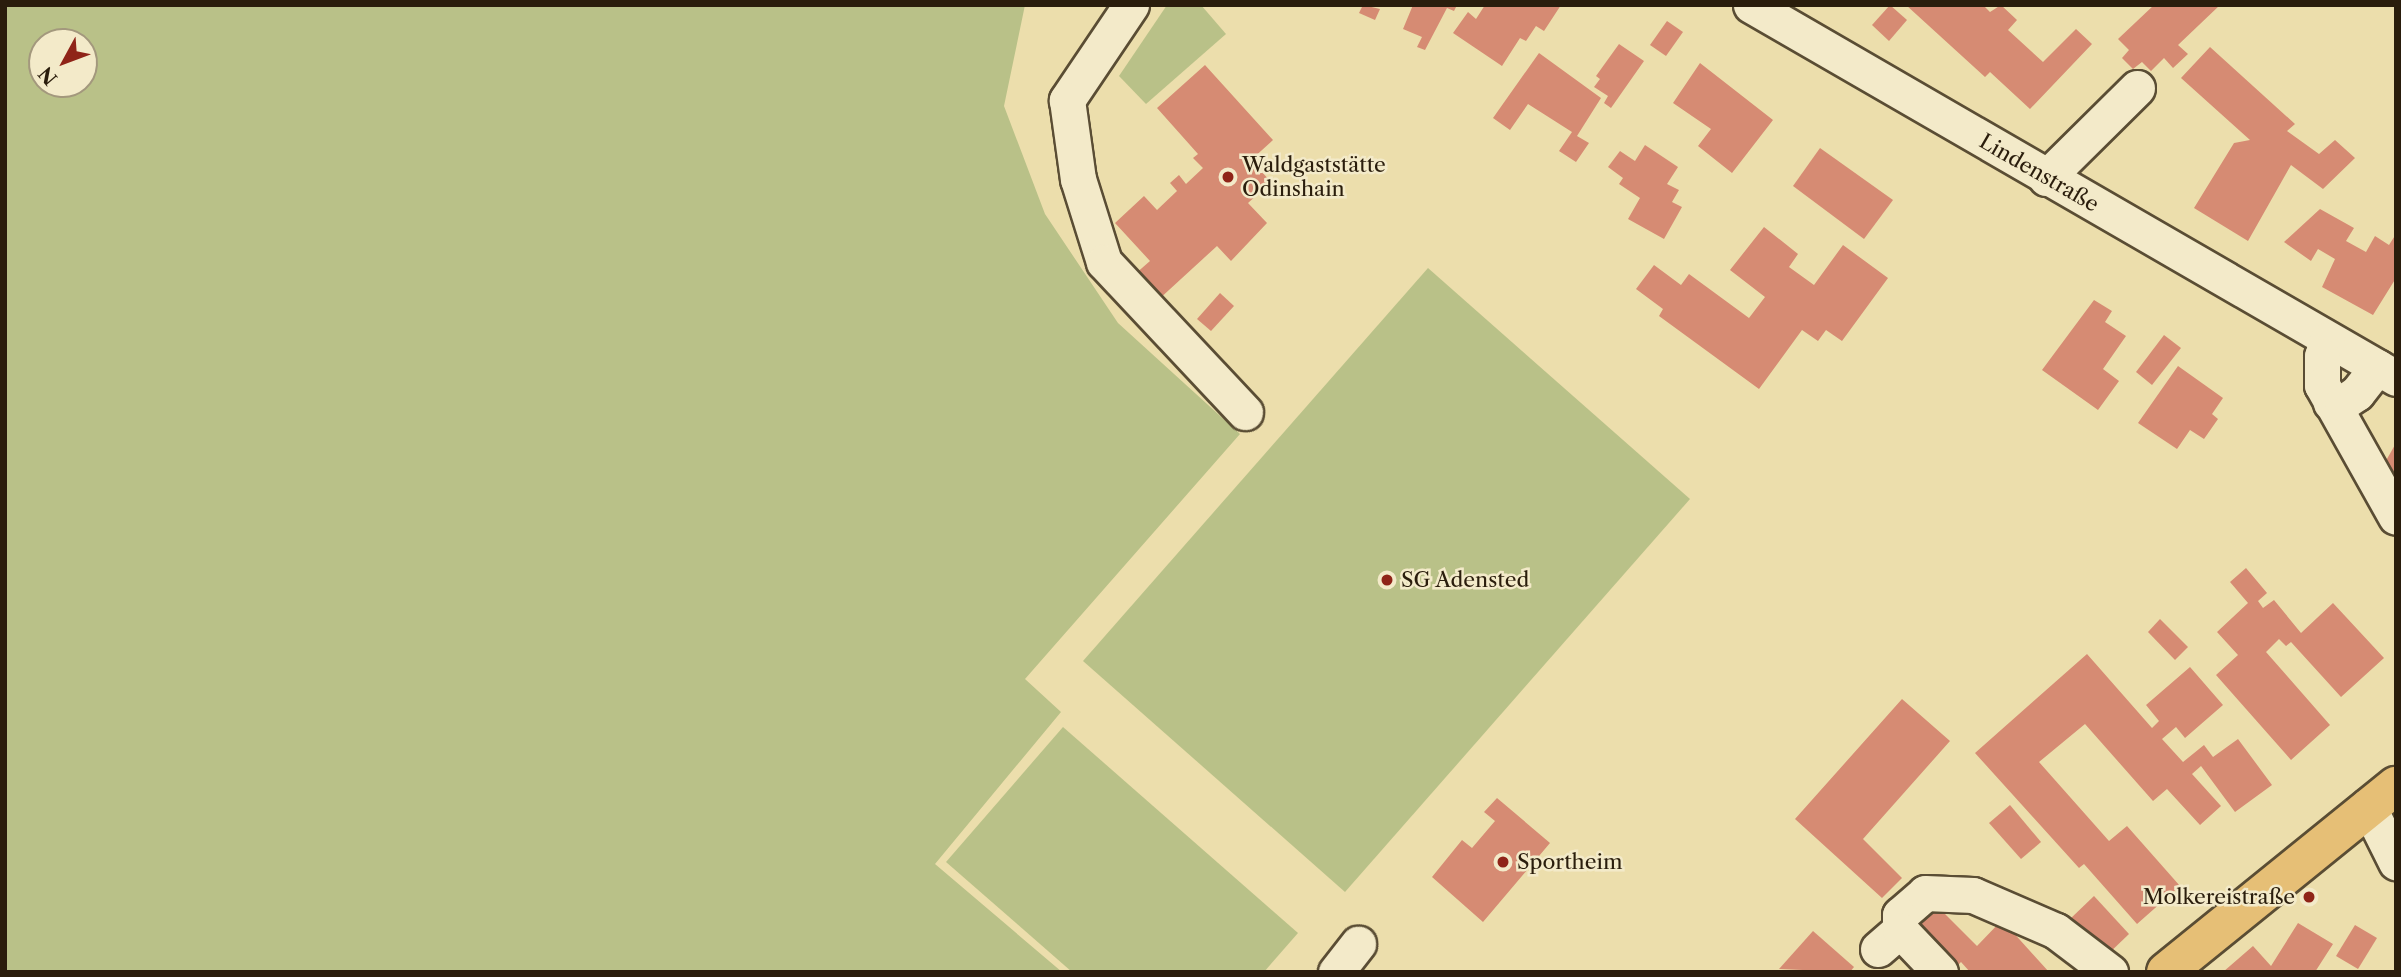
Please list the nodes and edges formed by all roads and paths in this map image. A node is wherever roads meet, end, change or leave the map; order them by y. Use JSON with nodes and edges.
{"nodes":[{"id":1,"x":1131,"y":5,"type":"edge"},
{"id":2,"x":1751,"y":5,"type":"edge"},
{"id":3,"x":2137,"y":88,"type":"dead end"},
{"id":4,"x":2046,"y":178,"type":"junction"},
{"id":5,"x":2327,"y":340,"type":"junction"},
{"id":6,"x":2387,"y":372,"type":"edge"},
{"id":7,"x":2331,"y":402,"type":"junction"},
{"id":8,"x":1245,"y":412,"type":"dead end"},
{"id":9,"x":2396,"y":517,"type":"edge"},
{"id":10,"x":2382,"y":796,"type":"edge"},
{"id":11,"x":2396,"y":862,"type":"edge"},
{"id":12,"x":1358,"y":944,"type":"dead end"},
{"id":13,"x":1336,"y":972,"type":"edge"},
{"id":14,"x":1940,"y":972,"type":"edge"},
{"id":15,"x":2110,"y":972,"type":"edge"},
{"id":16,"x":2166,"y":972,"type":"edge"}],
"edges":[{"from":1,"to":8,"type":"street"},
{"from":2,"to":4,"type":"street","name":"Lindenstraße"},
{"from":3,"to":4,"type":"street"},
{"from":4,"to":5,"type":"street","name":"Lindenstraße"},
{"from":5,"to":6,"type":"street","name":"Lindenstraße"},
{"from":5,"to":7,"type":"street"},
{"from":6,"to":7,"type":"street","name":"Lindenstraße"},
{"from":7,"to":9,"type":"street"},
{"from":10,"to":11,"type":"street"},
{"from":10,"to":16,"type":"main road"},
{"from":12,"to":13,"type":"street"},
{"from":14,"to":15,"type":"street"}]}
